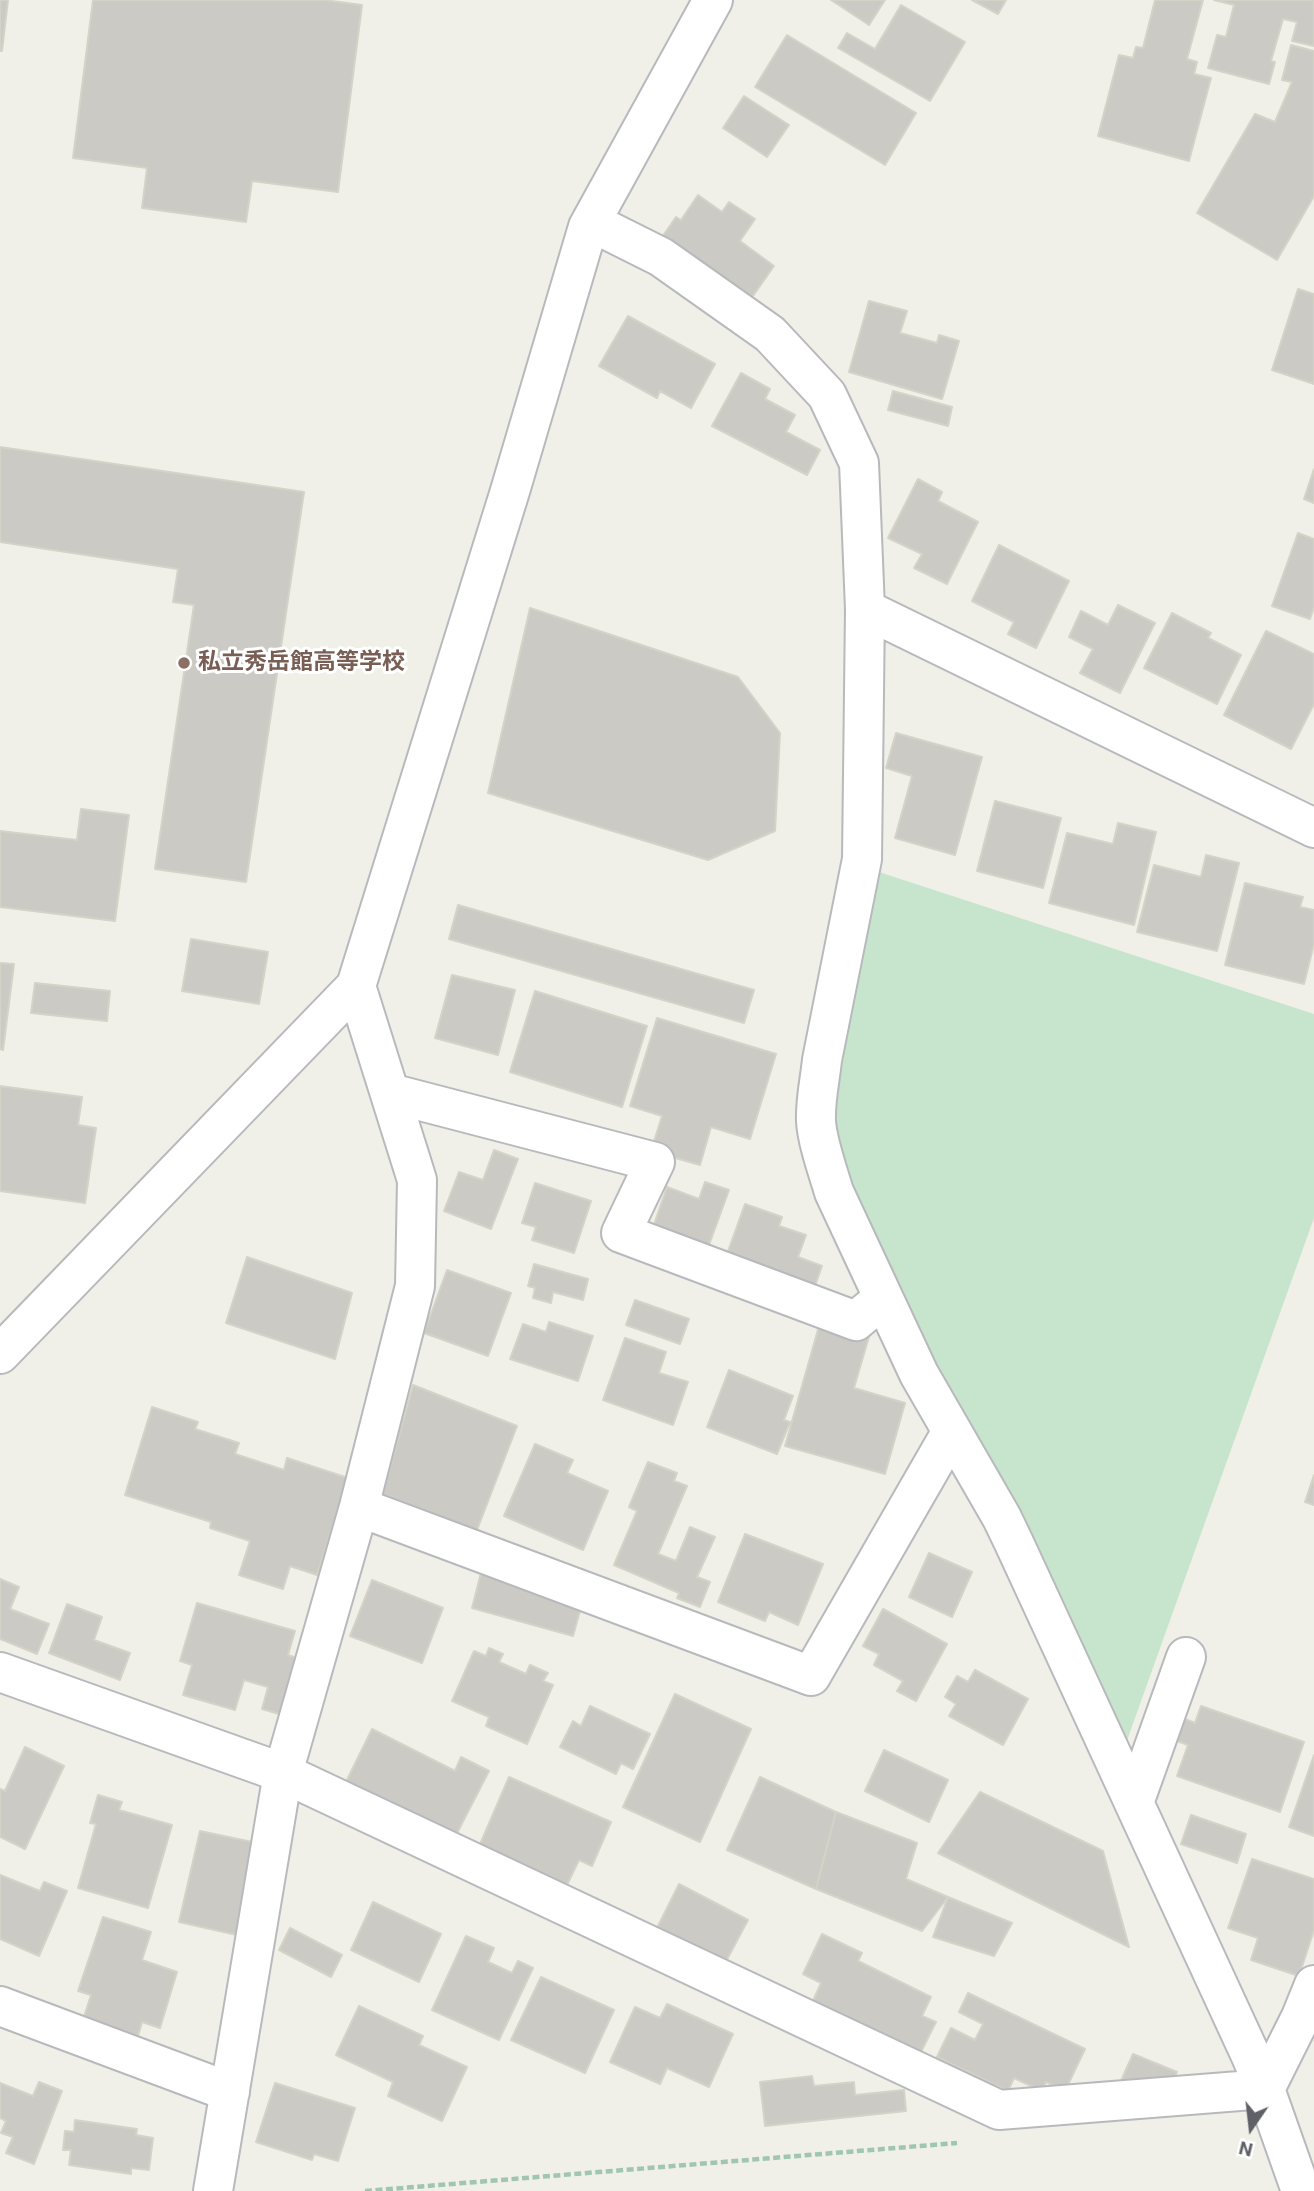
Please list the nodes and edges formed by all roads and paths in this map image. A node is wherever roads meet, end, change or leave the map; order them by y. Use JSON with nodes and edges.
{"nodes":[{"id":1,"x":713,"y":0,"type":"edge"},
{"id":2,"x":591,"y":222,"type":"junction"},
{"id":3,"x":865,"y":609,"type":"junction"},
{"id":4,"x":1314,"y":828,"type":"edge"},
{"id":5,"x":356,"y":986,"type":"junction"},
{"id":6,"x":390,"y":1093,"type":"junction"},
{"id":7,"x":883,"y":1298,"type":"junction"},
{"id":8,"x":0,"y":1354,"type":"edge"},
{"id":9,"x":952,"y":1431,"type":"junction"},
{"id":10,"x":359,"y":1507,"type":"junction"},
{"id":11,"x":1186,"y":1657,"type":"dead end"},
{"id":12,"x":0,"y":1672,"type":"edge"},
{"id":13,"x":283,"y":1773,"type":"junction"},
{"id":14,"x":1134,"y":1803,"type":"junction"},
{"id":15,"x":1310,"y":2005,"type":"edge"},
{"id":16,"x":0,"y":2006,"type":"edge"},
{"id":17,"x":1265,"y":2089,"type":"junction"},
{"id":18,"x":230,"y":2092,"type":"junction"},
{"id":19,"x":962,"y":2143,"type":"dead end"},
{"id":20,"x":1299,"y":2145,"type":"edge"},
{"id":21,"x":213,"y":2191,"type":"edge"},
{"id":22,"x":365,"y":2191,"type":"edge"},
{"id":23,"x":1301,"y":2191,"type":"edge"}],
"edges":[{"from":1,"to":2,"type":"street"},
{"from":2,"to":3,"type":"street"},
{"from":2,"to":5,"type":"street"},
{"from":3,"to":4,"type":"street"},
{"from":3,"to":7,"type":"street"},
{"from":5,"to":6,"type":"street"},
{"from":5,"to":8,"type":"street"},
{"from":6,"to":7,"type":"street"},
{"from":6,"to":10,"type":"street"},
{"from":7,"to":9,"type":"street"},
{"from":9,"to":10,"type":"street"},
{"from":9,"to":14,"type":"street"},
{"from":10,"to":13,"type":"street"},
{"from":11,"to":14,"type":"street"},
{"from":12,"to":13,"type":"street"},
{"from":13,"to":17,"type":"street"},
{"from":13,"to":18,"type":"street"},
{"from":14,"to":17,"type":"street"},
{"from":15,"to":17,"type":"street"},
{"from":16,"to":18,"type":"street"},
{"from":17,"to":20,"type":"street"},
{"from":18,"to":21,"type":"street"},
{"from":19,"to":22,"type":"path"},
{"from":20,"to":23,"type":"street"}]}
